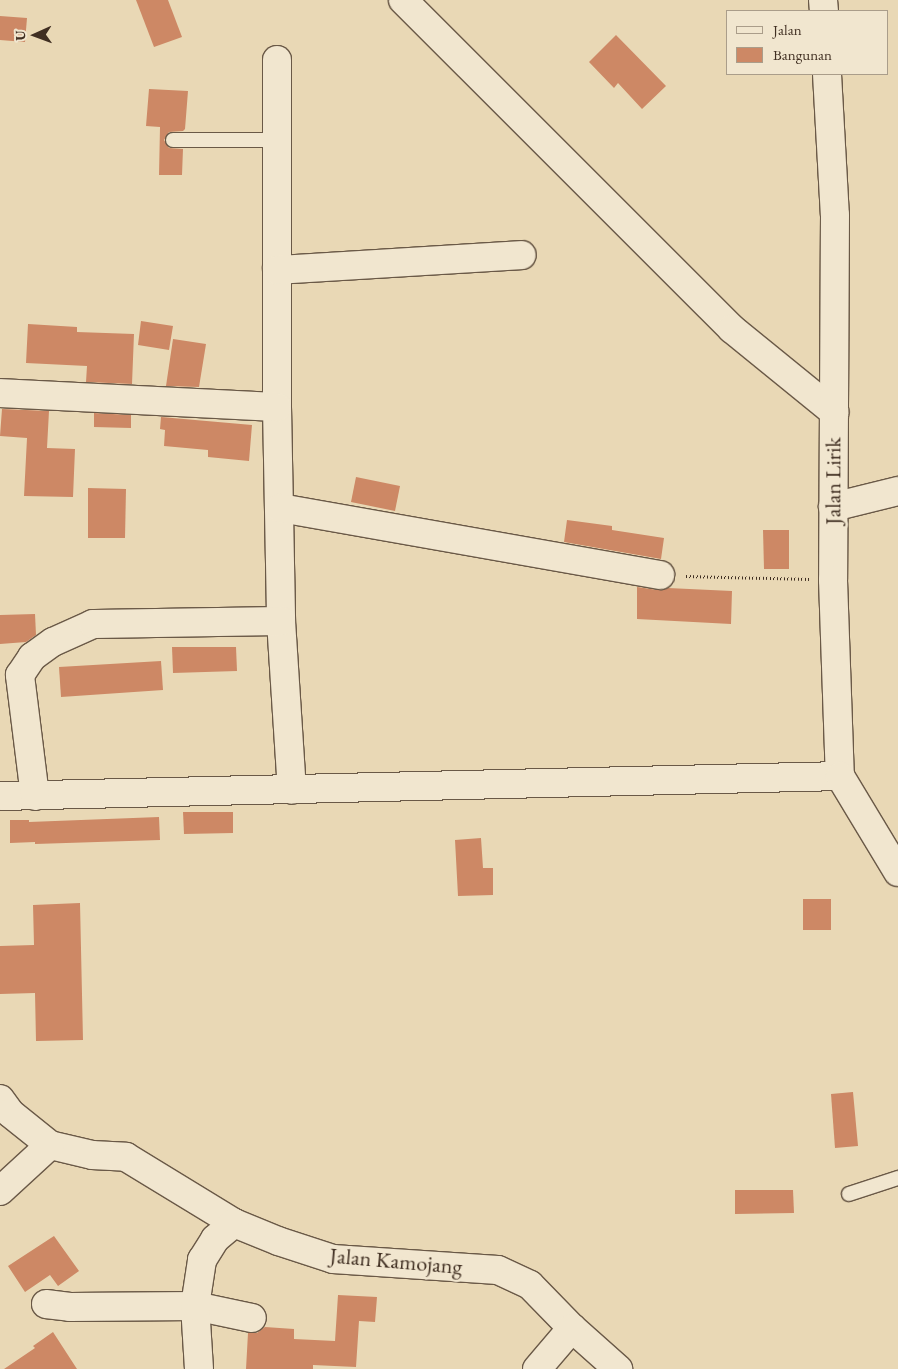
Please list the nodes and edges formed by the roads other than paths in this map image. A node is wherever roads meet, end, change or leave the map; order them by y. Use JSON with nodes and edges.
{"nodes":[{"id":1,"x":402,"y":0,"type":"edge"},
{"id":2,"x":838,"y":0,"type":"edge"},
{"id":3,"x":829,"y":10,"type":"edge"},
{"id":4,"x":277,"y":60,"type":"dead end"},
{"id":5,"x":828,"y":75,"type":"edge"},
{"id":6,"x":173,"y":140,"type":"dead end"},
{"id":7,"x":277,"y":140,"type":"junction"},
{"id":8,"x":522,"y":256,"type":"dead end"},
{"id":9,"x":277,"y":270,"type":"junction"},
{"id":10,"x":0,"y":393,"type":"edge"},
{"id":11,"x":277,"y":406,"type":"junction"},
{"id":12,"x":834,"y":412,"type":"junction"},
{"id":13,"x":898,"y":492,"type":"edge"},
{"id":14,"x":833,"y":507,"type":"junction"},
{"id":15,"x":280,"y":508,"type":"junction"},
{"id":16,"x":660,"y":575,"type":"road end"},
{"id":17,"x":281,"y":621,"type":"junction"},
{"id":18,"x":840,"y":776,"type":"junction"},
{"id":19,"x":292,"y":790,"type":"junction"},
{"id":20,"x":0,"y":796,"type":"edge"},
{"id":21,"x":35,"y":796,"type":"junction"},
{"id":22,"x":898,"y":872,"type":"edge"},
{"id":23,"x":0,"y":1099,"type":"edge"},
{"id":24,"x":50,"y":1146,"type":"junction"},
{"id":25,"x":898,"y":1178,"type":"edge"},
{"id":26,"x":0,"y":1191,"type":"edge"},
{"id":27,"x":849,"y":1194,"type":"dead end"},
{"id":28,"x":234,"y":1223,"type":"junction"},
{"id":29,"x":46,"y":1304,"type":"dead end"},
{"id":30,"x":195,"y":1306,"type":"junction"},
{"id":31,"x":252,"y":1318,"type":"dead end"},
{"id":32,"x":572,"y":1328,"type":"junction"},
{"id":33,"x":199,"y":1369,"type":"edge"},
{"id":34,"x":537,"y":1369,"type":"edge"},
{"id":35,"x":618,"y":1369,"type":"edge"}],
"edges":[{"from":1,"to":12,"type":"street"},
{"from":2,"to":3,"type":"street"},
{"from":4,"to":7,"type":"street"},
{"from":5,"to":12,"type":"street","name":"Jalan Lirik"},
{"from":6,"to":7,"type":"lane"},
{"from":7,"to":9,"type":"street"},
{"from":8,"to":9,"type":"street"},
{"from":9,"to":11,"type":"street"},
{"from":10,"to":11,"type":"street"},
{"from":11,"to":15,"type":"street"},
{"from":12,"to":14,"type":"street","name":"Jalan Lirik"},
{"from":13,"to":14,"type":"street"},
{"from":14,"to":18,"type":"street","name":"Jalan Lirik"},
{"from":15,"to":16,"type":"street"},
{"from":15,"to":17,"type":"street"},
{"from":17,"to":19,"type":"street"},
{"from":17,"to":21,"type":"street"},
{"from":18,"to":19,"type":"street"},
{"from":18,"to":22,"type":"street","name":"Jalan Lirik"},
{"from":19,"to":21,"type":"street"},
{"from":20,"to":21,"type":"street"},
{"from":23,"to":24,"type":"street","name":"Jalan Kamojang"},
{"from":24,"to":26,"type":"street"},
{"from":24,"to":28,"type":"street","name":"Jalan Kamojang"},
{"from":25,"to":27,"type":"lane"},
{"from":28,"to":30,"type":"street"},
{"from":28,"to":32,"type":"street","name":"Jalan Kamojang"},
{"from":29,"to":30,"type":"street"},
{"from":30,"to":31,"type":"street"},
{"from":30,"to":33,"type":"street"},
{"from":32,"to":34,"type":"street"},
{"from":32,"to":35,"type":"street","name":"Jalan Kamojang"}]}
